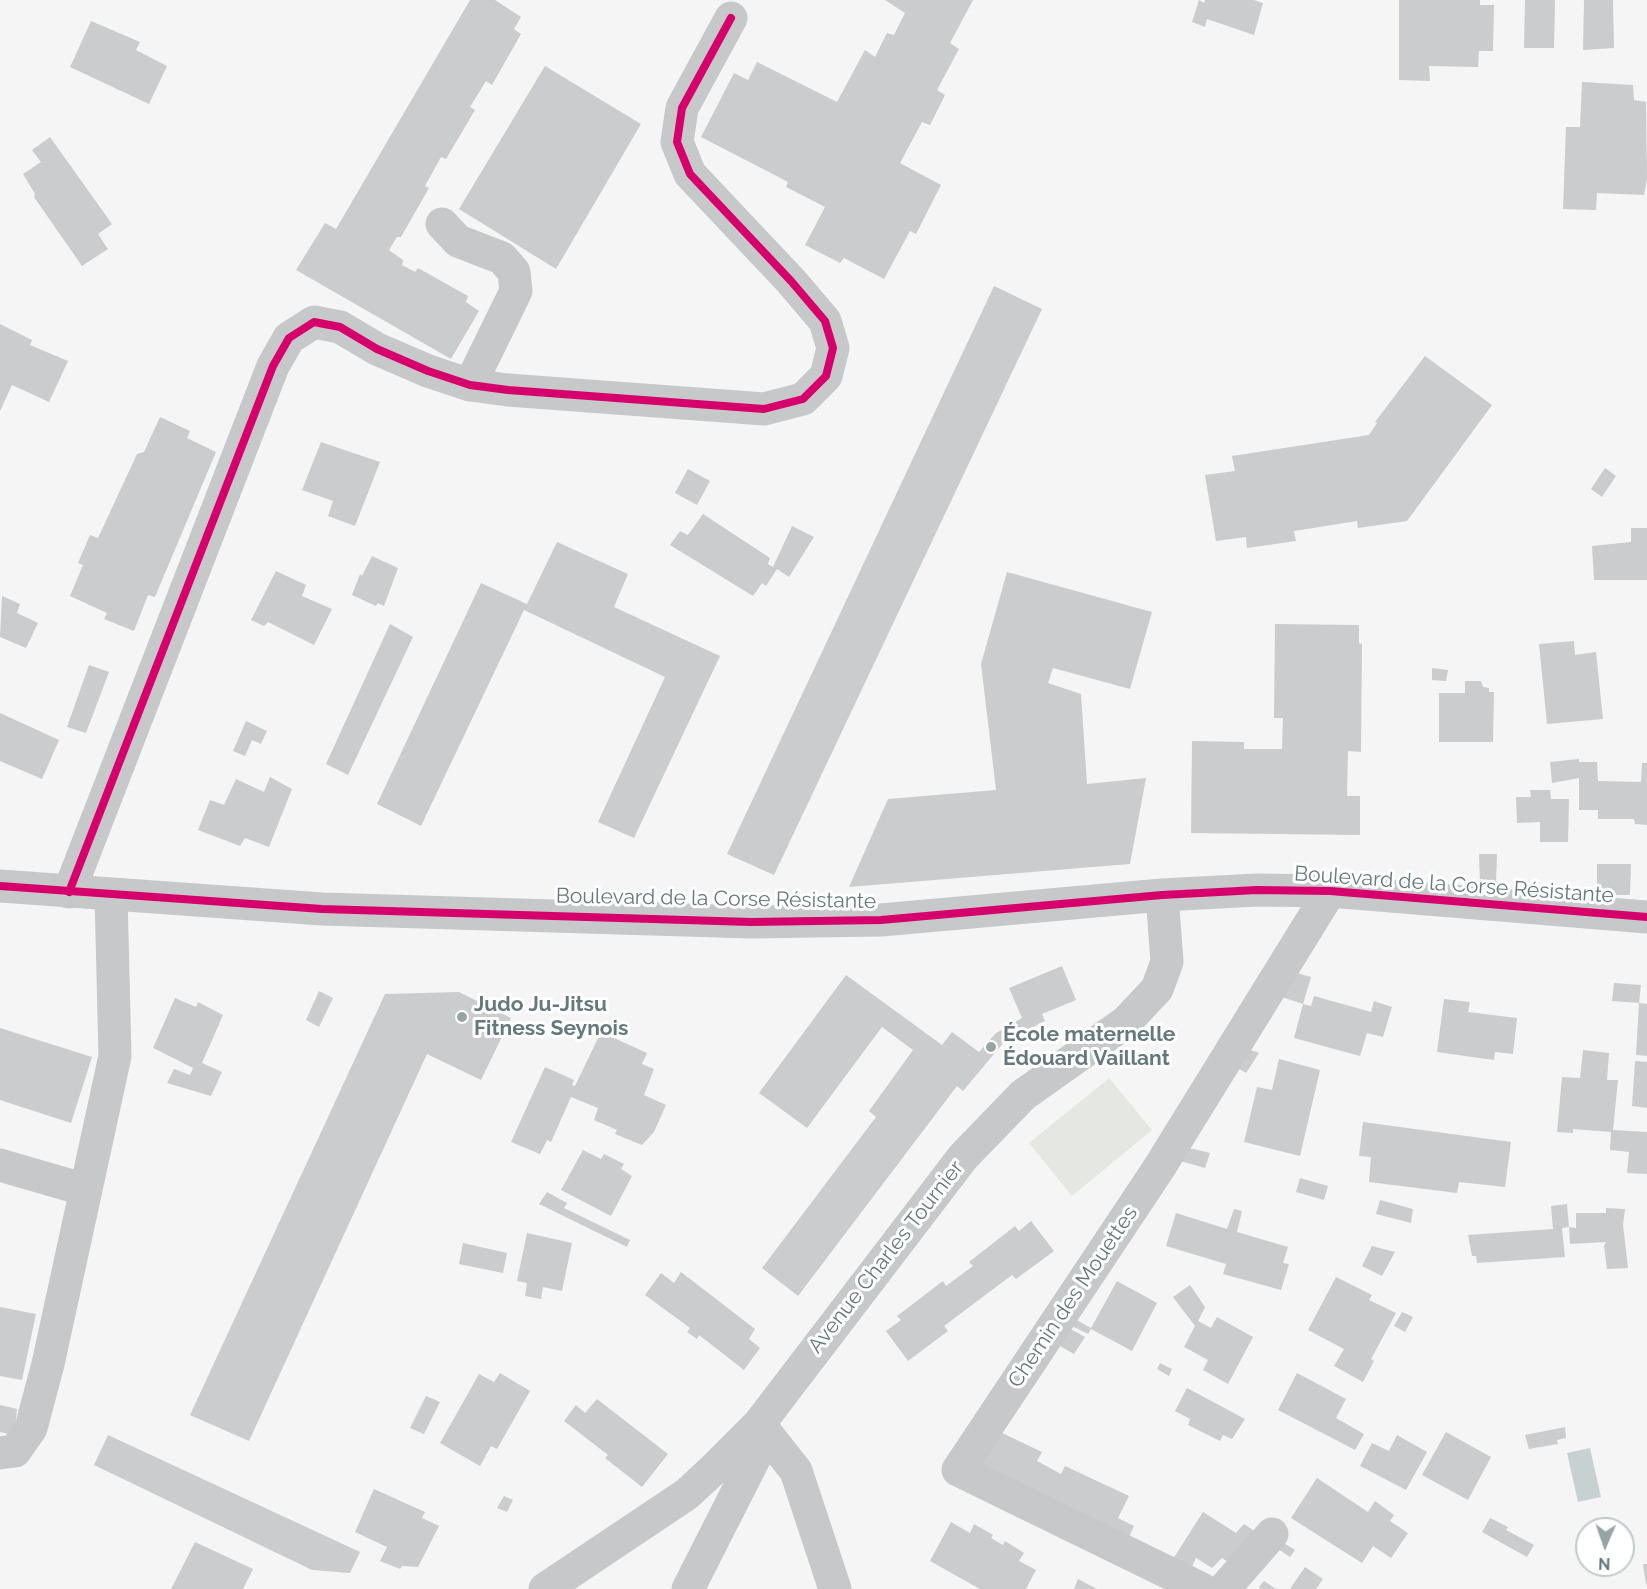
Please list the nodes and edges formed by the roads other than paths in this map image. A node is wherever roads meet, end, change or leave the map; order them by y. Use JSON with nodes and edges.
{"nodes":[{"id":1,"x":731,"y":18,"type":"dead end"},
{"id":2,"x":442,"y":224,"type":"dead end"},
{"id":3,"x":470,"y":385,"type":"junction"},
{"id":4,"x":0,"y":886,"type":"edge"},
{"id":5,"x":1330,"y":891,"type":"junction"},
{"id":6,"x":69,"y":892,"type":"junction"},
{"id":7,"x":111,"y":895,"type":"junction"},
{"id":8,"x":1161,"y":895,"type":"junction"},
{"id":9,"x":1647,"y":917,"type":"edge"},
{"id":10,"x":0,"y":1165,"type":"edge"},
{"id":11,"x":86,"y":1190,"type":"junction"},
{"id":12,"x":759,"y":1424,"type":"junction"},
{"id":13,"x":0,"y":1453,"type":"edge"},
{"id":14,"x":1272,"y":1534,"type":"dead end"},
{"id":15,"x":545,"y":1589,"type":"edge"},
{"id":16,"x":688,"y":1589,"type":"edge"},
{"id":17,"x":835,"y":1589,"type":"edge"},
{"id":18,"x":1203,"y":1589,"type":"edge"},
{"id":19,"x":1224,"y":1589,"type":"edge"}],
"edges":[{"from":1,"to":3,"type":"street"},
{"from":2,"to":3,"type":"street"},
{"from":3,"to":6,"type":"street"},
{"from":4,"to":6,"type":"street","name":"Boulevard de la Corse Résistante"},
{"from":5,"to":8,"type":"street","name":"Boulevard de la Corse Résistante"},
{"from":5,"to":9,"type":"street","name":"Boulevard de la Corse Résistante"},
{"from":5,"to":18,"type":"street","name":"Chemin des Mouettes"},
{"from":6,"to":7,"type":"street","name":"Boulevard de la Corse Résistante"},
{"from":7,"to":8,"type":"street","name":"Boulevard de la Corse Résistante"},
{"from":7,"to":11,"type":"street"},
{"from":8,"to":12,"type":"street","name":"Avenue Charles Tournier"},
{"from":10,"to":11,"type":"street"},
{"from":11,"to":13,"type":"street"},
{"from":12,"to":15,"type":"street","name":"Avenue Charles Tournier"},
{"from":12,"to":16,"type":"street"},
{"from":12,"to":17,"type":"street"},
{"from":14,"to":19,"type":"street"}]}
